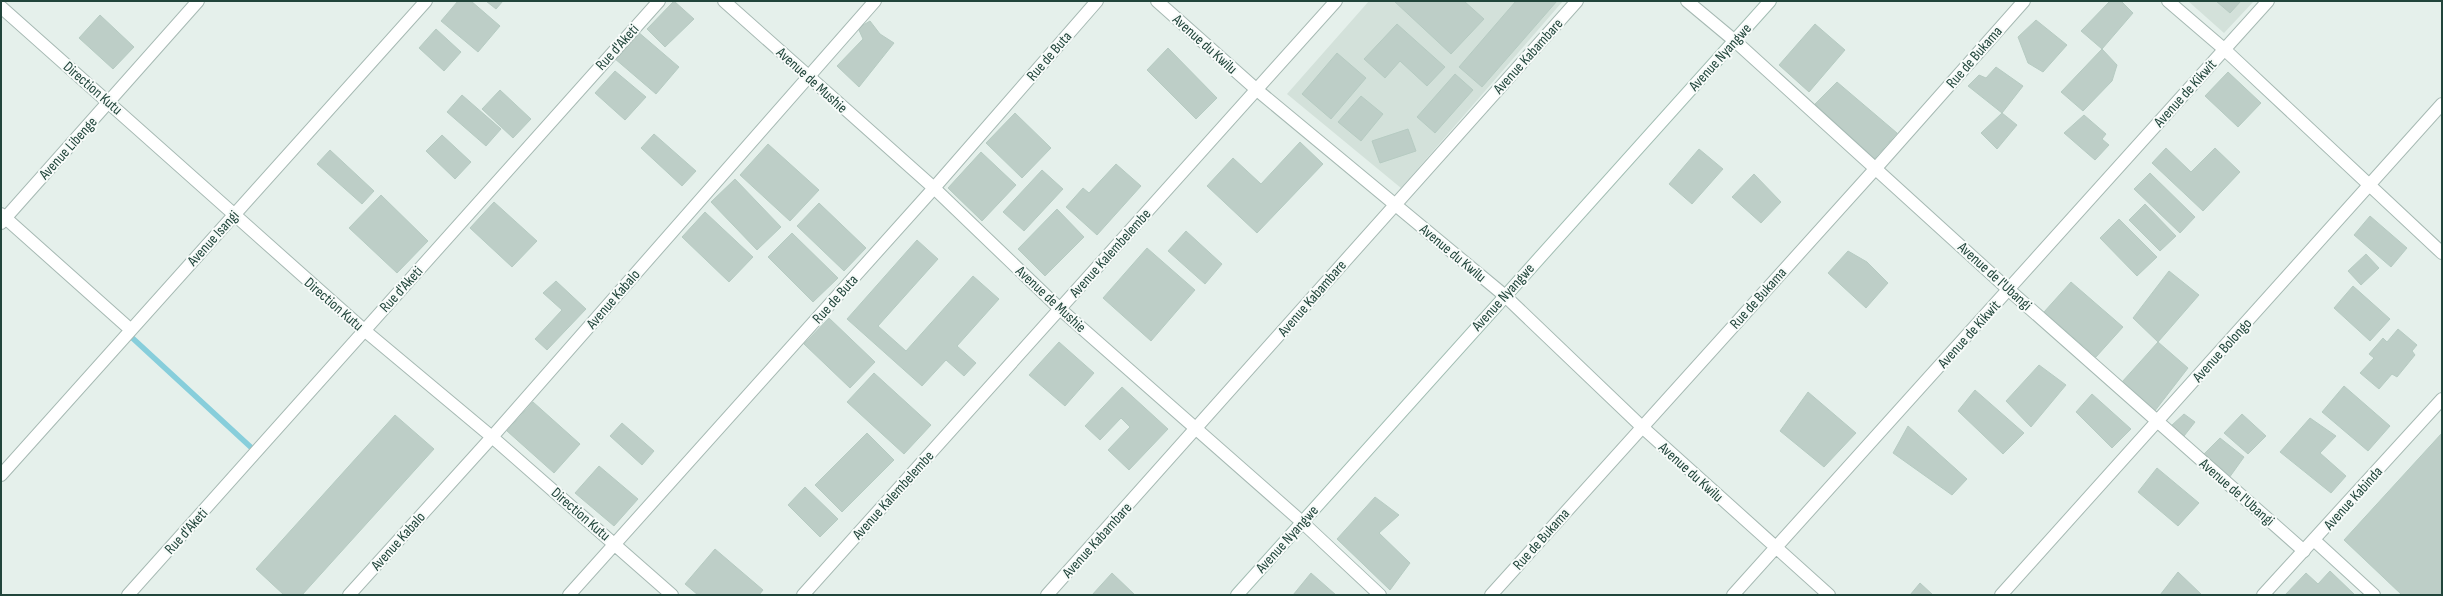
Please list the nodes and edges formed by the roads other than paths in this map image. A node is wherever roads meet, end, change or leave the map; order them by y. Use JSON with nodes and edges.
{"nodes":[{"id":1,"x":198,"y":1,"type":"edge"},
{"id":2,"x":426,"y":1,"type":"edge"},
{"id":3,"x":659,"y":1,"type":"edge"},
{"id":4,"x":724,"y":1,"type":"edge"},
{"id":5,"x":875,"y":1,"type":"edge"},
{"id":6,"x":1097,"y":1,"type":"edge"},
{"id":7,"x":1157,"y":1,"type":"edge"},
{"id":8,"x":1336,"y":1,"type":"edge"},
{"id":9,"x":1577,"y":1,"type":"edge"},
{"id":10,"x":1687,"y":1,"type":"edge"},
{"id":11,"x":1770,"y":1,"type":"edge"},
{"id":12,"x":2024,"y":1,"type":"edge"},
{"id":13,"x":2168,"y":1,"type":"edge"},
{"id":14,"x":2268,"y":1,"type":"edge"},
{"id":15,"x":1,"y":7,"type":"edge"},
{"id":16,"x":1735,"y":41,"type":"junction"},
{"id":17,"x":2224,"y":48,"type":"junction"},
{"id":18,"x":809,"y":76,"type":"junction"},
{"id":19,"x":1257,"y":90,"type":"junction"},
{"id":20,"x":109,"y":102,"type":"junction"},
{"id":21,"x":2442,"y":104,"type":"edge"},
{"id":22,"x":1876,"y":168,"type":"junction"},
{"id":23,"x":2369,"y":185,"type":"junction"},
{"id":24,"x":934,"y":188,"type":"junction"},
{"id":25,"x":1395,"y":204,"type":"junction"},
{"id":26,"x":234,"y":215,"type":"junction"},
{"id":27,"x":2,"y":218,"type":"edge"},
{"id":28,"x":2442,"y":253,"type":"edge"},
{"id":29,"x":2010,"y":290,"type":"junction"},
{"id":30,"x":1504,"y":296,"type":"junction"},
{"id":31,"x":1060,"y":309,"type":"junction"},
{"id":32,"x":131,"y":330,"type":"junction"},
{"id":33,"x":364,"y":330,"type":"junction"},
{"id":34,"x":2442,"y":399,"type":"edge"},
{"id":35,"x":2157,"y":422,"type":"junction"},
{"id":36,"x":1641,"y":426,"type":"junction"},
{"id":37,"x":1197,"y":429,"type":"junction"},
{"id":38,"x":492,"y":437,"type":"junction"},
{"id":39,"x":1,"y":475,"type":"edge"},
{"id":40,"x":1302,"y":522,"type":"junction"},
{"id":41,"x":2315,"y":540,"type":"junction"},
{"id":42,"x":615,"y":544,"type":"junction"},
{"id":43,"x":1775,"y":547,"type":"junction"},
{"id":44,"x":2304,"y":551,"type":"junction"},
{"id":45,"x":128,"y":595,"type":"edge"},
{"id":46,"x":349,"y":595,"type":"edge"},
{"id":47,"x":570,"y":595,"type":"edge"},
{"id":48,"x":672,"y":595,"type":"edge"},
{"id":49,"x":803,"y":595,"type":"edge"},
{"id":50,"x":1047,"y":595,"type":"edge"},
{"id":51,"x":1236,"y":595,"type":"edge"},
{"id":52,"x":1380,"y":595,"type":"edge"},
{"id":53,"x":1491,"y":595,"type":"edge"},
{"id":54,"x":1733,"y":595,"type":"edge"},
{"id":55,"x":1829,"y":595,"type":"edge"},
{"id":56,"x":2002,"y":595,"type":"edge"},
{"id":57,"x":2263,"y":595,"type":"edge"},
{"id":58,"x":2374,"y":595,"type":"edge"}],
"edges":[{"from":1,"to":20,"type":"street","name":"Avenue Libenge"},
{"from":2,"to":26,"type":"street","name":"Avenue Isangi"},
{"from":3,"to":33,"type":"street","name":"Rue d'Aketi"},
{"from":4,"to":18,"type":"street","name":"Avenue de Mushie"},
{"from":5,"to":18,"type":"street","name":"Avenue Kabalo"},
{"from":6,"to":24,"type":"street","name":"Rue de Buta"},
{"from":7,"to":19,"type":"street","name":"Avenue du Kwilu"},
{"from":8,"to":19,"type":"street","name":"Avenue Kalembelembe"},
{"from":9,"to":25,"type":"street","name":"Avenue Kabambare"},
{"from":10,"to":16,"type":"street","name":"Avenue de l'Ubangi"},
{"from":11,"to":16,"type":"street","name":"Avenue Nyangwe"},
{"from":12,"to":22,"type":"street","name":"Rue de Bukama"},
{"from":13,"to":17,"type":"street"},
{"from":14,"to":17,"type":"street","name":"Avenue de Kikwit"},
{"from":15,"to":20,"type":"street","name":"Direction Kutu"},
{"from":16,"to":22,"type":"street","name":"Avenue de l'Ubangi"},
{"from":16,"to":30,"type":"street","name":"Avenue Nyangwe"},
{"from":17,"to":23,"type":"street"},
{"from":17,"to":29,"type":"street","name":"Avenue de Kikwit"},
{"from":18,"to":24,"type":"street","name":"Avenue de Mushie"},
{"from":18,"to":38,"type":"street","name":"Avenue Kabalo"},
{"from":19,"to":25,"type":"street","name":"Avenue du Kwilu"},
{"from":19,"to":31,"type":"street","name":"Avenue Kalembelembe"},
{"from":20,"to":26,"type":"street","name":"Direction Kutu"},
{"from":20,"to":27,"type":"street","name":"Avenue Libenge"},
{"from":21,"to":23,"type":"street","name":"Avenue Bolongo"},
{"from":22,"to":29,"type":"street","name":"Avenue de l'Ubangi"},
{"from":22,"to":36,"type":"street","name":"Rue de Bukama"},
{"from":23,"to":28,"type":"street"},
{"from":23,"to":35,"type":"street","name":"Avenue Bolongo"},
{"from":24,"to":31,"type":"street","name":"Avenue de Mushie"},
{"from":24,"to":42,"type":"street","name":"Rue de Buta"},
{"from":25,"to":30,"type":"street","name":"Avenue du Kwilu"},
{"from":25,"to":37,"type":"street","name":"Avenue Kabambare"},
{"from":26,"to":32,"type":"street","name":"Avenue Isangi"},
{"from":26,"to":33,"type":"street","name":"Direction Kutu"},
{"from":27,"to":32,"type":"street"},
{"from":29,"to":35,"type":"street","name":"Avenue de l'Ubangi"},
{"from":29,"to":43,"type":"street","name":"Avenue de Kikwit"},
{"from":30,"to":36,"type":"street","name":"Avenue du Kwilu"},
{"from":30,"to":40,"type":"street","name":"Avenue Nyangwe"},
{"from":31,"to":37,"type":"street","name":"Avenue de Mushie"},
{"from":31,"to":49,"type":"street","name":"Avenue Kalembelembe"},
{"from":32,"to":39,"type":"street","name":"Avenue Isangi"},
{"from":33,"to":38,"type":"street","name":"Direction Kutu"},
{"from":33,"to":45,"type":"street","name":"Rue d'Aketi"},
{"from":34,"to":41,"type":"street","name":"Avenue Kabinda"},
{"from":35,"to":44,"type":"street","name":"Avenue de l'Ubangi"},
{"from":35,"to":56,"type":"street","name":"Avenue Bolongo"},
{"from":36,"to":43,"type":"street","name":"Avenue du Kwilu"},
{"from":36,"to":53,"type":"street","name":"Rue de Bukama"},
{"from":37,"to":40,"type":"street","name":"Avenue de Mushie"},
{"from":37,"to":50,"type":"street","name":"Avenue Kabambare"},
{"from":38,"to":42,"type":"street","name":"Direction Kutu"},
{"from":38,"to":46,"type":"street","name":"Avenue Kabalo"},
{"from":40,"to":51,"type":"street","name":"Avenue Nyangwe"},
{"from":40,"to":52,"type":"street","name":"Avenue de Mushie"},
{"from":41,"to":44,"type":"street","name":"Avenue Kabinda"},
{"from":41,"to":58,"type":"street"},
{"from":42,"to":47,"type":"street","name":"Rue de Buta"},
{"from":42,"to":48,"type":"street","name":"Direction Kutu"},
{"from":43,"to":54,"type":"street","name":"Avenue de Kikwit"},
{"from":43,"to":55,"type":"street","name":"Avenue du Kwilu"},
{"from":44,"to":57,"type":"street","name":"Avenue Kabinda"}]}
